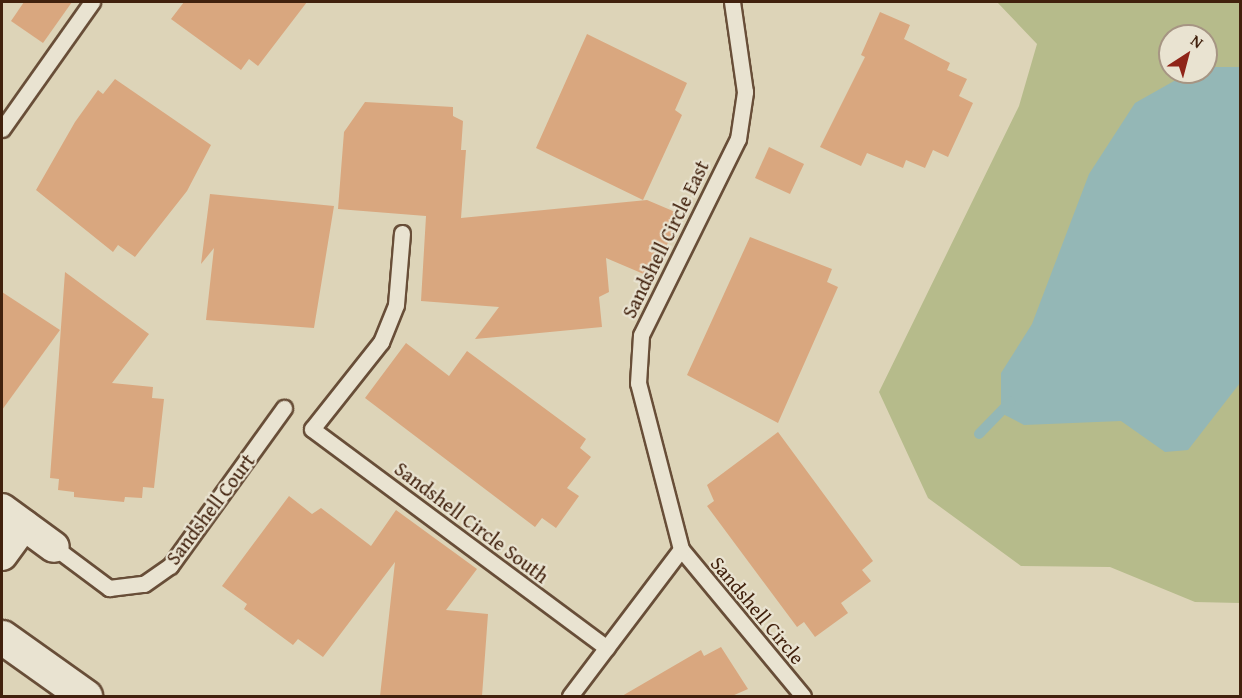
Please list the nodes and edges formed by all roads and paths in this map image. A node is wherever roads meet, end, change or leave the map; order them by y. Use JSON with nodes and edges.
{"nodes":[{"id":1,"x":92,"y":2,"type":"edge"},
{"id":2,"x":732,"y":2,"type":"edge"},
{"id":3,"x":2,"y":129,"type":"edge"},
{"id":4,"x":402,"y":233,"type":"dead end"},
{"id":5,"x":284,"y":408,"type":"dead end"},
{"id":6,"x":13,"y":517,"type":"edge"},
{"id":7,"x":54,"y":547,"type":"joint"},
{"id":8,"x":681,"y":549,"type":"junction"},
{"id":9,"x":2,"y":555,"type":"edge"},
{"id":10,"x":2,"y":636,"type":"edge"},
{"id":11,"x":607,"y":648,"type":"junction"},
{"id":12,"x":85,"y":696,"type":"edge"},
{"id":13,"x":570,"y":696,"type":"edge"},
{"id":14,"x":803,"y":696,"type":"edge"}],
"edges":[{"from":1,"to":3,"type":"lane"},
{"from":2,"to":8,"type":"lane","name":"Sandshell Circle East"},
{"from":4,"to":11,"type":"lane","name":"Sandshell Circle South"},
{"from":5,"to":7,"type":"lane","name":"Sandshell Court"},
{"from":6,"to":7,"type":"street","name":"Sandshell Court"},
{"from":6,"to":9,"type":"street"},
{"from":8,"to":11,"type":"lane"},
{"from":8,"to":14,"type":"lane","name":"Sandshell Circle"},
{"from":10,"to":12,"type":"main road"},
{"from":11,"to":13,"type":"lane"}]}
